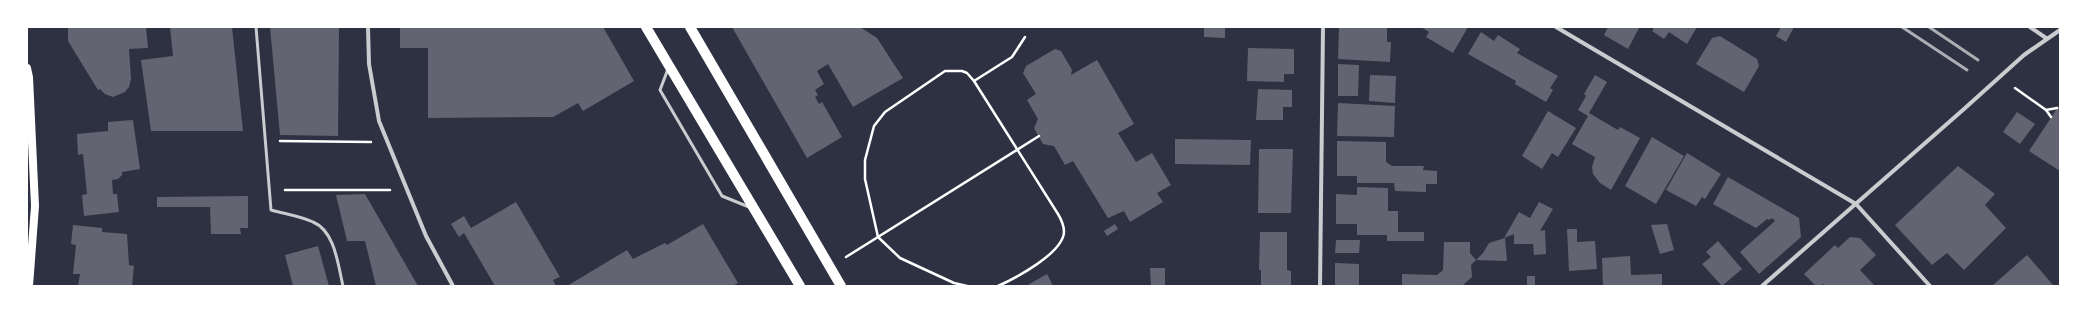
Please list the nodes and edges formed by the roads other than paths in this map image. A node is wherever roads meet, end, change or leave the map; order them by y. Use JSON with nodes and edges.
{"nodes":[{"id":1,"x":256,"y":27,"type":"edge"},
{"id":2,"x":368,"y":27,"type":"edge"},
{"id":3,"x":646,"y":27,"type":"edge"},
{"id":4,"x":690,"y":27,"type":"edge"},
{"id":5,"x":1323,"y":27,"type":"edge"},
{"id":6,"x":1556,"y":27,"type":"edge"},
{"id":7,"x":2030,"y":27,"type":"edge"},
{"id":8,"x":2060,"y":30,"type":"edge"},
{"id":9,"x":2046,"y":38,"type":"junction"},
{"id":10,"x":669,"y":65,"type":"junction"},
{"id":11,"x":27,"y":68,"type":"edge"},
{"id":12,"x":29,"y":129,"type":"edge"},
{"id":13,"x":1856,"y":204,"type":"junction"},
{"id":14,"x":754,"y":209,"type":"junction"},
{"id":15,"x":29,"y":286,"type":"edge"},
{"id":16,"x":343,"y":286,"type":"edge"},
{"id":17,"x":453,"y":286,"type":"edge"},
{"id":18,"x":800,"y":286,"type":"edge"},
{"id":19,"x":841,"y":286,"type":"edge"},
{"id":20,"x":1320,"y":286,"type":"edge"},
{"id":21,"x":1762,"y":286,"type":"edge"},
{"id":22,"x":1930,"y":286,"type":"edge"}],
"edges":[{"from":1,"to":16,"type":"lane"},
{"from":2,"to":17,"type":"street"},
{"from":3,"to":10,"type":"main road"},
{"from":4,"to":19,"type":"main road"},
{"from":5,"to":20,"type":"street"},
{"from":6,"to":13,"type":"street"},
{"from":7,"to":9,"type":"street"},
{"from":8,"to":9,"type":"street"},
{"from":9,"to":13,"type":"street"},
{"from":10,"to":14,"type":"main road"},
{"from":10,"to":14,"type":"lane"},
{"from":11,"to":12,"type":"main road"},
{"from":12,"to":15,"type":"main road"},
{"from":13,"to":21,"type":"street"},
{"from":13,"to":22,"type":"street"},
{"from":14,"to":18,"type":"main road"}]}
